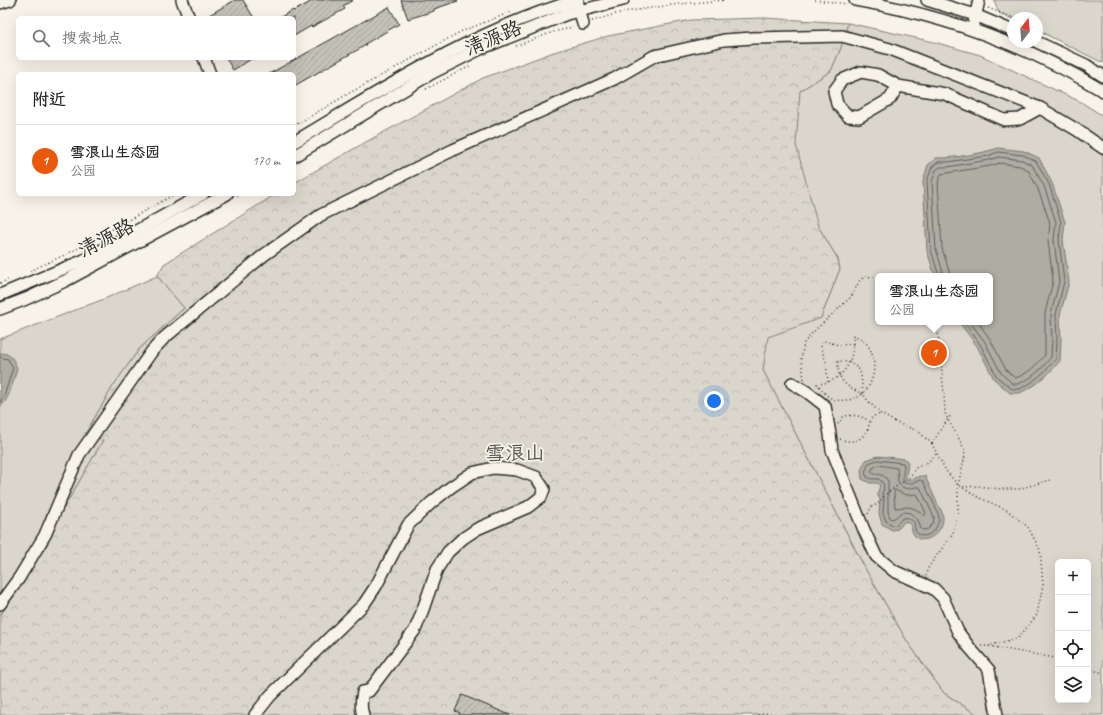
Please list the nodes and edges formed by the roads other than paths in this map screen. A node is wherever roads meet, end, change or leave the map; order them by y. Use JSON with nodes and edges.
{"nodes":[{"id":1,"x":10,"y":0,"type":"edge"},
{"id":2,"x":182,"y":0,"type":"edge"},
{"id":3,"x":623,"y":0,"type":"edge"},
{"id":4,"x":927,"y":0,"type":"edge"},
{"id":5,"x":979,"y":0,"type":"edge"},
{"id":6,"x":851,"y":2,"type":"edge"},
{"id":7,"x":0,"y":3,"type":"edge"},
{"id":8,"x":578,"y":3,"type":"edge"},
{"id":9,"x":976,"y":15,"type":"junction"},
{"id":10,"x":188,"y":16,"type":"edge"},
{"id":11,"x":584,"y":24,"type":"road end"},
{"id":12,"x":1007,"y":28,"type":"edge"},
{"id":13,"x":972,"y":29,"type":"junction"},
{"id":14,"x":1043,"y":45,"type":"edge"},
{"id":15,"x":205,"y":60,"type":"edge"},
{"id":16,"x":209,"y":72,"type":"edge"},
{"id":17,"x":1103,"y":76,"type":"edge"},
{"id":18,"x":898,"y":86,"type":"junction"},
{"id":19,"x":1103,"y":91,"type":"edge"},
{"id":20,"x":1040,"y":108,"type":"junction"},
{"id":21,"x":296,"y":141,"type":"edge"},
{"id":22,"x":1103,"y":148,"type":"edge"},
{"id":23,"x":296,"y":155,"type":"edge"},
{"id":24,"x":199,"y":196,"type":"edge"},
{"id":25,"x":223,"y":196,"type":"edge"},
{"id":26,"x":0,"y":295,"type":"edge"},
{"id":27,"x":0,"y":308,"type":"edge"},
{"id":28,"x":792,"y":383,"type":"dead end"},
{"id":29,"x":0,"y":604,"type":"edge"},
{"id":30,"x":255,"y":715,"type":"edge"},
{"id":31,"x":363,"y":715,"type":"edge"},
{"id":32,"x":997,"y":715,"type":"edge"}],
"edges":[{"from":1,"to":7,"type":"street"},
{"from":2,"to":10,"type":"street"},
{"from":3,"to":8,"type":"street","name":"清源路"},
{"from":4,"to":9,"type":"street"},
{"from":5,"to":9,"type":"street"},
{"from":6,"to":13,"type":"street"},
{"from":8,"to":11,"type":"street"},
{"from":8,"to":21,"type":"street","name":"清源路"},
{"from":8,"to":23,"type":"street","name":"清源路"},
{"from":9,"to":12,"type":"street"},
{"from":9,"to":13,"type":"street"},
{"from":13,"to":19,"type":"street"},
{"from":14,"to":17,"type":"street"},
{"from":15,"to":16,"type":"street"},
{"from":18,"to":18,"type":"street"},
{"from":18,"to":20,"type":"street"},
{"from":20,"to":22,"type":"street"},
{"from":20,"to":29,"type":"street"},
{"from":24,"to":26,"type":"street","name":"清源路"},
{"from":25,"to":27,"type":"street","name":"清源路"},
{"from":28,"to":32,"type":"street"},
{"from":30,"to":31,"type":"street"}]}
